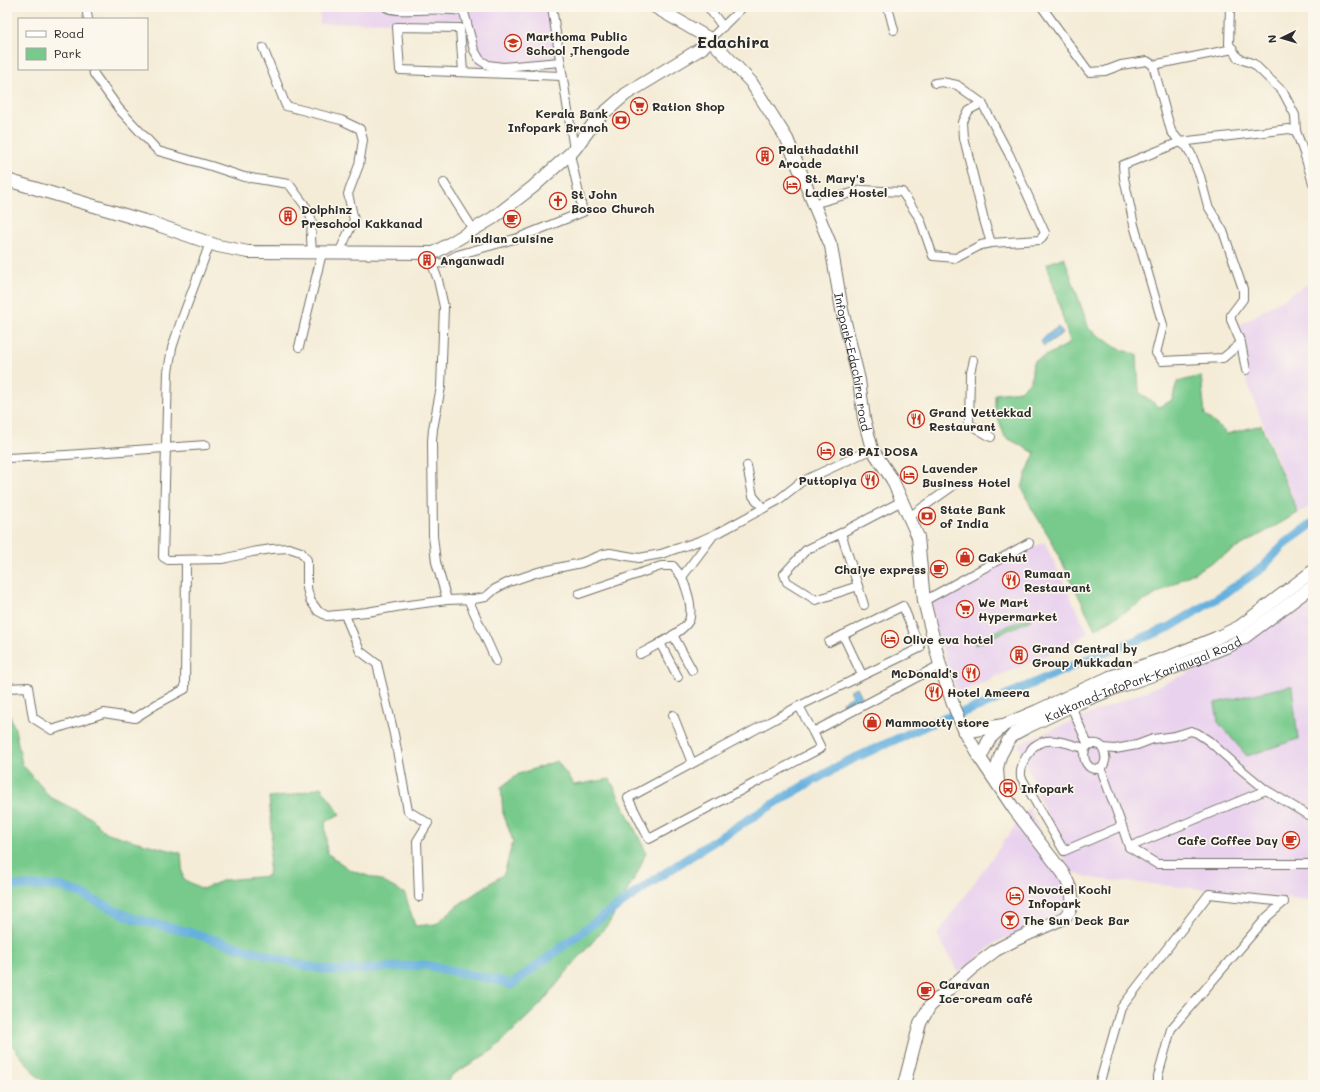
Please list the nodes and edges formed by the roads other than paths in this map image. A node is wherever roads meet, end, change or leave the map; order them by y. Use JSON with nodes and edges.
{"nodes":[{"id":1,"x":86,"y":7,"type":"edge"},
{"id":2,"x":386,"y":7,"type":"edge"},
{"id":3,"x":552,"y":7,"type":"edge"},
{"id":4,"x":655,"y":7,"type":"edge"},
{"id":5,"x":708,"y":7,"type":"edge"},
{"id":6,"x":743,"y":7,"type":"edge"},
{"id":7,"x":888,"y":7,"type":"edge"},
{"id":8,"x":1042,"y":7,"type":"edge"},
{"id":9,"x":1230,"y":7,"type":"edge"},
{"id":10,"x":88,"y":18,"type":"edge"},
{"id":11,"x":723,"y":27,"type":"junction"},
{"id":12,"x":894,"y":30,"type":"dead end"},
{"id":13,"x":710,"y":40,"type":"junction"},
{"id":14,"x":263,"y":48,"type":"dead end"},
{"id":15,"x":1233,"y":49,"type":"junction"},
{"id":16,"x":560,"y":62,"type":"junction"},
{"id":17,"x":1152,"y":65,"type":"junction"},
{"id":18,"x":93,"y":70,"type":"edge"},
{"id":19,"x":463,"y":72,"type":"junction"},
{"id":20,"x":562,"y":76,"type":"junction"},
{"id":21,"x":935,"y":83,"type":"dead end"},
{"id":22,"x":982,"y":103,"type":"junction"},
{"id":23,"x":1296,"y":131,"type":"junction"},
{"id":24,"x":1180,"y":142,"type":"junction"},
{"id":25,"x":572,"y":152,"type":"junction"},
{"id":26,"x":7,"y":180,"type":"edge"},
{"id":27,"x":444,"y":182,"type":"dead end"},
{"id":28,"x":1313,"y":183,"type":"edge"},
{"id":29,"x":813,"y":204,"type":"junction"},
{"id":30,"x":473,"y":229,"type":"junction"},
{"id":31,"x":210,"y":243,"type":"junction"},
{"id":32,"x":991,"y":243,"type":"junction"},
{"id":33,"x":317,"y":253,"type":"junction"},
{"id":34,"x":339,"y":253,"type":"junction"},
{"id":35,"x":433,"y":258,"type":"junction"},
{"id":36,"x":1241,"y":344,"type":"junction"},
{"id":37,"x":299,"y":347,"type":"dead end"},
{"id":38,"x":973,"y":360,"type":"dead end"},
{"id":39,"x":1246,"y":370,"type":"dead end"},
{"id":40,"x":991,"y":437,"type":"dead end"},
{"id":41,"x":206,"y":445,"type":"dead end"},
{"id":42,"x":165,"y":449,"type":"junction"},
{"id":43,"x":872,"y":449,"type":"junction"},
{"id":44,"x":7,"y":458,"type":"edge"},
{"id":45,"x":747,"y":466,"type":"dead end"},
{"id":46,"x":953,"y":486,"type":"dead end"},
{"id":47,"x":902,"y":501,"type":"junction"},
{"id":48,"x":763,"y":508,"type":"junction"},
{"id":49,"x":909,"y":517,"type":"junction"},
{"id":50,"x":841,"y":533,"type":"junction"},
{"id":51,"x":712,"y":536,"type":"junction"},
{"id":52,"x":1029,"y":543,"type":"dead end"},
{"id":53,"x":186,"y":560,"type":"junction"},
{"id":54,"x":1313,"y":571,"type":"edge"},
{"id":55,"x":682,"y":577,"type":"junction"},
{"id":56,"x":858,"y":586,"type":"junction"},
{"id":57,"x":1313,"y":586,"type":"edge"},
{"id":58,"x":579,"y":594,"type":"dead end"},
{"id":59,"x":468,"y":599,"type":"junction"},
{"id":60,"x":447,"y":600,"type":"junction"},
{"id":61,"x":924,"y":602,"type":"junction"},
{"id":62,"x":864,"y":605,"type":"dead end"},
{"id":63,"x":345,"y":615,"type":"junction"},
{"id":64,"x":673,"y":635,"type":"junction"},
{"id":65,"x":843,"y":635,"type":"junction"},
{"id":66,"x":830,"y":642,"type":"dead end"},
{"id":67,"x":660,"y":643,"type":"junction"},
{"id":68,"x":640,"y":654,"type":"dead end"},
{"id":69,"x":496,"y":661,"type":"dead end"},
{"id":70,"x":940,"y":664,"type":"junction"},
{"id":71,"x":1153,"y":668,"type":"junction"},
{"id":72,"x":692,"y":670,"type":"dead end"},
{"id":73,"x":862,"y":675,"type":"junction"},
{"id":74,"x":678,"y":677,"type":"dead end"},
{"id":75,"x":7,"y":688,"type":"edge"},
{"id":76,"x":799,"y":706,"type":"junction"},
{"id":77,"x":1071,"y":706,"type":"junction"},
{"id":78,"x":673,"y":715,"type":"dead end"},
{"id":79,"x":1004,"y":725,"type":"junction"},
{"id":80,"x":964,"y":730,"type":"junction"},
{"id":81,"x":813,"y":732,"type":"junction"},
{"id":82,"x":1086,"y":746,"type":"junction"},
{"id":83,"x":1103,"y":748,"type":"junction"},
{"id":84,"x":980,"y":758,"type":"junction"},
{"id":85,"x":692,"y":763,"type":"junction"},
{"id":86,"x":1101,"y":769,"type":"junction"},
{"id":87,"x":998,"y":784,"type":"junction"},
{"id":88,"x":1266,"y":790,"type":"junction"},
{"id":89,"x":1313,"y":818,"type":"edge"},
{"id":90,"x":1122,"y":826,"type":"junction"},
{"id":91,"x":1129,"y":847,"type":"junction"},
{"id":92,"x":1313,"y":864,"type":"edge"},
{"id":93,"x":419,"y":897,"type":"dead end"},
{"id":94,"x":904,"y":1085,"type":"edge"},
{"id":95,"x":1100,"y":1085,"type":"edge"},
{"id":96,"x":1158,"y":1085,"type":"edge"}],
"edges":[{"from":1,"to":10,"type":"street"},
{"from":2,"to":16,"type":"street"},
{"from":3,"to":16,"type":"street"},
{"from":4,"to":13,"type":"main road","name":"Infopark-Edachira road"},
{"from":5,"to":11,"type":"street"},
{"from":6,"to":11,"type":"street"},
{"from":7,"to":12,"type":"street"},
{"from":8,"to":17,"type":"street"},
{"from":9,"to":15,"type":"street"},
{"from":11,"to":13,"type":"street"},
{"from":13,"to":25,"type":"main road"},
{"from":13,"to":29,"type":"main road","name":"Infopark-Edachira road"},
{"from":14,"to":34,"type":"street"},
{"from":15,"to":17,"type":"street"},
{"from":15,"to":23,"type":"street"},
{"from":16,"to":20,"type":"street"},
{"from":17,"to":24,"type":"street"},
{"from":18,"to":33,"type":"street"},
{"from":19,"to":19,"type":"street"},
{"from":19,"to":20,"type":"street"},
{"from":20,"to":25,"type":"street"},
{"from":21,"to":22,"type":"street"},
{"from":22,"to":32,"type":"street"},
{"from":22,"to":32,"type":"street"},
{"from":23,"to":24,"type":"street"},
{"from":23,"to":28,"type":"street"},
{"from":24,"to":36,"type":"street"},
{"from":24,"to":36,"type":"street"},
{"from":25,"to":30,"type":"main road"},
{"from":25,"to":35,"type":"street"},
{"from":26,"to":31,"type":"main road"},
{"from":27,"to":30,"type":"street"},
{"from":29,"to":32,"type":"street"},
{"from":29,"to":43,"type":"main road","name":"Infopark-Edachira road"},
{"from":30,"to":35,"type":"main road"},
{"from":31,"to":33,"type":"main road"},
{"from":31,"to":42,"type":"street"},
{"from":33,"to":34,"type":"main road"},
{"from":33,"to":37,"type":"street"},
{"from":34,"to":35,"type":"main road"},
{"from":35,"to":60,"type":"street"},
{"from":36,"to":39,"type":"street"},
{"from":38,"to":40,"type":"street"},
{"from":41,"to":42,"type":"street"},
{"from":42,"to":44,"type":"street"},
{"from":42,"to":53,"type":"street"},
{"from":43,"to":47,"type":"main road","name":"Infopark-Edachira road"},
{"from":43,"to":48,"type":"street"},
{"from":45,"to":48,"type":"street"},
{"from":46,"to":49,"type":"street"},
{"from":47,"to":49,"type":"main road","name":"Infopark-Edachira road"},
{"from":47,"to":50,"type":"street"},
{"from":48,"to":51,"type":"street"},
{"from":49,"to":61,"type":"main road","name":"Infopark-Edachira road"},
{"from":50,"to":56,"type":"street"},
{"from":50,"to":56,"type":"street"},
{"from":51,"to":55,"type":"street"},
{"from":51,"to":59,"type":"street"},
{"from":52,"to":61,"type":"street"},
{"from":53,"to":63,"type":"street"},
{"from":53,"to":75,"type":"street"},
{"from":54,"to":71,"type":"main road","name":"Kakkanad-InfoPark-Karimugal Road"},
{"from":55,"to":58,"type":"street"},
{"from":55,"to":64,"type":"street"},
{"from":56,"to":62,"type":"street"},
{"from":57,"to":71,"type":"main road","name":"Kakkanad-InfoPark-Karimugal Road"},
{"from":59,"to":60,"type":"street"},
{"from":59,"to":69,"type":"street"},
{"from":60,"to":63,"type":"street"},
{"from":61,"to":70,"type":"main road","name":"Infopark-Edachira road"},
{"from":63,"to":93,"type":"street"},
{"from":64,"to":67,"type":"street"},
{"from":64,"to":72,"type":"street"},
{"from":65,"to":66,"type":"street"},
{"from":65,"to":73,"type":"street"},
{"from":65,"to":73,"type":"street"},
{"from":67,"to":68,"type":"street"},
{"from":67,"to":74,"type":"street"},
{"from":70,"to":80,"type":"main road","name":"Infopark-Edachira road"},
{"from":70,"to":81,"type":"street"},
{"from":71,"to":77,"type":"main road","name":"Kakkanad-InfoPark-Karimugal Road"},
{"from":71,"to":79,"type":"main road","name":"Kakkanad-InfoPark-Karimugal Road"},
{"from":73,"to":76,"type":"street"},
{"from":76,"to":81,"type":"street"},
{"from":76,"to":85,"type":"street"},
{"from":77,"to":82,"type":"street"},
{"from":77,"to":87,"type":"main road","name":"Kakkanad-InfoPark-Karimugal Road"},
{"from":78,"to":85,"type":"street"},
{"from":79,"to":80,"type":"main road"},
{"from":79,"to":84,"type":"main road","name":"Kakkanad-InfoPark-Karimugal Road"},
{"from":80,"to":84,"type":"main road","name":"Infopark-Edachira road"},
{"from":81,"to":85,"type":"street"},
{"from":82,"to":83,"type":"street"},
{"from":82,"to":86,"type":"street"},
{"from":82,"to":90,"type":"street"},
{"from":83,"to":86,"type":"street"},
{"from":83,"to":88,"type":"street"},
{"from":84,"to":87,"type":"main road"},
{"from":86,"to":90,"type":"street"},
{"from":87,"to":94,"type":"main road"},
{"from":88,"to":89,"type":"street"},
{"from":88,"to":91,"type":"street"},
{"from":90,"to":91,"type":"street"},
{"from":91,"to":92,"type":"street"},
{"from":95,"to":96,"type":"street"}]}
